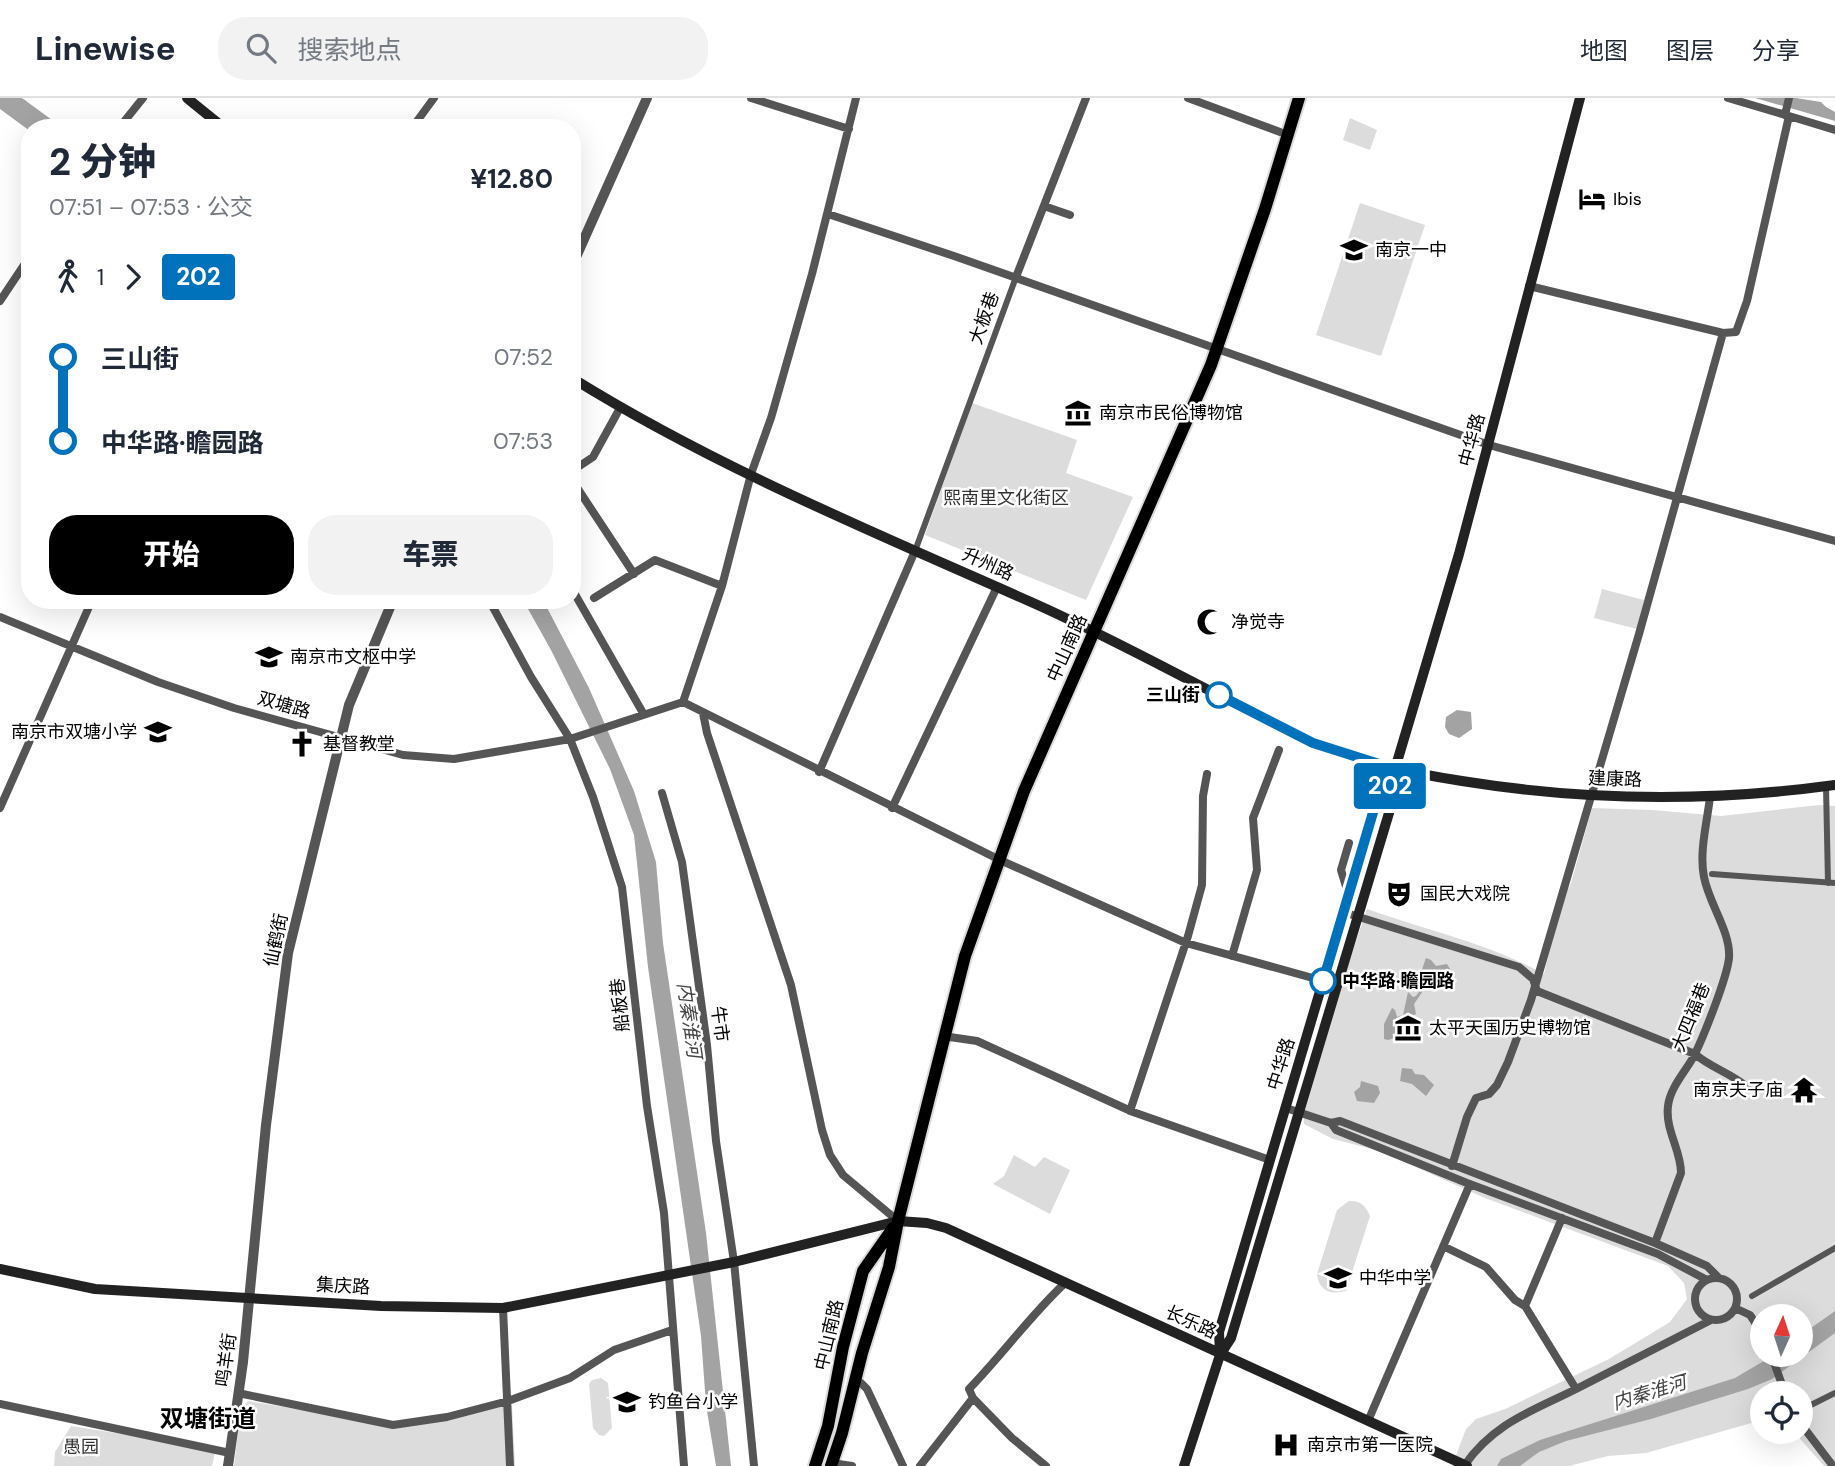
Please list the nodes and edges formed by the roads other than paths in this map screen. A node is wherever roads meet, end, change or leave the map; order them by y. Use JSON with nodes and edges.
{"nodes":[{"id":1,"x":142,"y":98,"type":"edge"},
{"id":2,"x":187,"y":98,"type":"edge"},
{"id":3,"x":435,"y":98,"type":"edge"},
{"id":4,"x":647,"y":98,"type":"edge"},
{"id":5,"x":751,"y":98,"type":"edge"},
{"id":6,"x":856,"y":98,"type":"edge"},
{"id":7,"x":1086,"y":98,"type":"edge"},
{"id":8,"x":1188,"y":98,"type":"edge"},
{"id":9,"x":1299,"y":98,"type":"edge"},
{"id":10,"x":1580,"y":98,"type":"edge"},
{"id":11,"x":1728,"y":98,"type":"edge"},
{"id":12,"x":1789,"y":98,"type":"edge"},
{"id":13,"x":1787,"y":115,"type":"junction"},
{"id":14,"x":126,"y":119,"type":"edge"},
{"id":15,"x":213,"y":119,"type":"edge"},
{"id":16,"x":419,"y":119,"type":"edge"},
{"id":17,"x":849,"y":129,"type":"junction"},
{"id":18,"x":1835,"y":130,"type":"edge"},
{"id":19,"x":1280,"y":132,"type":"dead end"},
{"id":20,"x":1044,"y":206,"type":"junction"},
{"id":21,"x":828,"y":214,"type":"junction"},
{"id":22,"x":1070,"y":215,"type":"dead end"},
{"id":23,"x":581,"y":246,"type":"edge"},
{"id":24,"x":21,"y":270,"type":"edge"},
{"id":25,"x":1016,"y":277,"type":"junction"},
{"id":26,"x":1529,"y":286,"type":"junction"},
{"id":27,"x":0,"y":302,"type":"edge"},
{"id":28,"x":1723,"y":333,"type":"junction"},
{"id":29,"x":1216,"y":348,"type":"junction"},
{"id":30,"x":581,"y":384,"type":"edge"},
{"id":31,"x":620,"y":408,"type":"junction"},
{"id":32,"x":1489,"y":444,"type":"junction"},
{"id":33,"x":581,"y":465,"type":"edge"},
{"id":34,"x":751,"y":474,"type":"junction"},
{"id":35,"x":581,"y":494,"type":"edge"},
{"id":36,"x":1677,"y":499,"type":"junction"},
{"id":37,"x":1835,"y":541,"type":"edge"},
{"id":38,"x":915,"y":551,"type":"junction"},
{"id":39,"x":634,"y":574,"type":"junction"},
{"id":40,"x":722,"y":586,"type":"junction"},
{"id":41,"x":997,"y":587,"type":"junction"},
{"id":42,"x":594,"y":598,"type":"dead end"},
{"id":43,"x":581,"y":605,"type":"edge"},
{"id":44,"x":88,"y":609,"type":"edge"},
{"id":45,"x":389,"y":609,"type":"edge"},
{"id":46,"x":494,"y":609,"type":"edge"},
{"id":47,"x":0,"y":617,"type":"edge"},
{"id":48,"x":1094,"y":630,"type":"junction"},
{"id":49,"x":72,"y":647,"type":"junction"},
{"id":50,"x":683,"y":702,"type":"junction"},
{"id":51,"x":643,"y":713,"type":"junction"},
{"id":52,"x":703,"y":713,"type":"junction"},
{"id":53,"x":341,"y":738,"type":"junction"},
{"id":54,"x":570,"y":739,"type":"junction"},
{"id":55,"x":1279,"y":750,"type":"dead end"},
{"id":56,"x":1395,"y":769,"type":"junction"},
{"id":57,"x":819,"y":772,"type":"junction"},
{"id":58,"x":1207,"y":774,"type":"dead end"},
{"id":59,"x":1832,"y":787,"type":"edge"},
{"id":60,"x":1389,"y":789,"type":"junction"},
{"id":61,"x":663,"y":793,"type":"dead end"},
{"id":62,"x":1590,"y":796,"type":"junction"},
{"id":63,"x":1710,"y":797,"type":"junction"},
{"id":64,"x":0,"y":808,"type":"edge"},
{"id":65,"x":892,"y":808,"type":"junction"},
{"id":66,"x":1349,"y":843,"type":"dead end"},
{"id":67,"x":1000,"y":860,"type":"junction"},
{"id":68,"x":1712,"y":874,"type":"dead end"},
{"id":69,"x":1832,"y":883,"type":"edge"},
{"id":70,"x":1348,"y":896,"type":"junction"},
{"id":71,"x":1343,"y":912,"type":"junction"},
{"id":72,"x":1186,"y":943,"type":"junction"},
{"id":73,"x":1232,"y":957,"type":"junction"},
{"id":74,"x":1323,"y":981,"type":"junction"},
{"id":75,"x":1338,"y":985,"type":"junction"},
{"id":76,"x":1534,"y":988,"type":"junction"},
{"id":77,"x":943,"y":1036,"type":"junction"},
{"id":78,"x":1695,"y":1054,"type":"junction"},
{"id":79,"x":1747,"y":1087,"type":"dead end"},
{"id":80,"x":1286,"y":1108,"type":"junction"},
{"id":81,"x":1130,"y":1111,"type":"junction"},
{"id":82,"x":1331,"y":1123,"type":"junction"},
{"id":83,"x":1270,"y":1160,"type":"junction"},
{"id":84,"x":1452,"y":1166,"type":"junction"},
{"id":85,"x":1471,"y":1173,"type":"junction"},
{"id":86,"x":1484,"y":1178,"type":"junction"},
{"id":87,"x":1469,"y":1184,"type":"junction"},
{"id":88,"x":1480,"y":1188,"type":"junction"},
{"id":89,"x":1562,"y":1218,"type":"junction"},
{"id":90,"x":898,"y":1222,"type":"junction"},
{"id":91,"x":1655,"y":1243,"type":"junction"},
{"id":92,"x":1445,"y":1247,"type":"junction"},
{"id":93,"x":1835,"y":1248,"type":"edge"},
{"id":94,"x":734,"y":1262,"type":"junction"},
{"id":95,"x":0,"y":1269,"type":"edge"},
{"id":96,"x":669,"y":1275,"type":"junction"},
{"id":97,"x":1719,"y":1279,"type":"junction"},
{"id":98,"x":1707,"y":1280,"type":"junction"},
{"id":99,"x":1064,"y":1284,"type":"junction"},
{"id":100,"x":1752,"y":1296,"type":"dead end"},
{"id":101,"x":250,"y":1299,"type":"junction"},
{"id":102,"x":1525,"y":1306,"type":"junction"},
{"id":103,"x":503,"y":1308,"type":"junction"},
{"id":104,"x":1735,"y":1308,"type":"junction"},
{"id":105,"x":1750,"y":1315,"type":"edge"},
{"id":106,"x":1711,"y":1320,"type":"junction"},
{"id":107,"x":672,"y":1330,"type":"junction"},
{"id":108,"x":1220,"y":1355,"type":"junction"},
{"id":109,"x":854,"y":1382,"type":"junction"},
{"id":110,"x":1576,"y":1389,"type":"junction"},
{"id":111,"x":238,"y":1392,"type":"junction"},
{"id":112,"x":1835,"y":1393,"type":"edge"},
{"id":113,"x":973,"y":1398,"type":"junction"},
{"id":114,"x":508,"y":1401,"type":"junction"},
{"id":115,"x":0,"y":1404,"type":"edge"},
{"id":116,"x":1813,"y":1404,"type":"edge"},
{"id":117,"x":1368,"y":1421,"type":"junction"},
{"id":118,"x":1813,"y":1440,"type":"edge"},
{"id":119,"x":230,"y":1453,"type":"junction"},
{"id":120,"x":832,"y":1464,"type":"edge"},
{"id":121,"x":228,"y":1466,"type":"edge"},
{"id":122,"x":510,"y":1466,"type":"edge"},
{"id":123,"x":684,"y":1466,"type":"edge"},
{"id":124,"x":754,"y":1466,"type":"edge"},
{"id":125,"x":815,"y":1466,"type":"edge"},
{"id":126,"x":852,"y":1466,"type":"edge"},
{"id":127,"x":903,"y":1466,"type":"edge"},
{"id":128,"x":920,"y":1466,"type":"edge"},
{"id":129,"x":1046,"y":1466,"type":"edge"},
{"id":130,"x":1184,"y":1466,"type":"edge"},
{"id":131,"x":1465,"y":1466,"type":"edge"},
{"id":132,"x":1833,"y":1466,"type":"edge"}],
"edges":[{"from":1,"to":14,"type":"street"},
{"from":2,"to":15,"type":"main road"},
{"from":3,"to":16,"type":"street"},
{"from":4,"to":23,"type":"street"},
{"from":5,"to":17,"type":"street"},
{"from":6,"to":17,"type":"street"},
{"from":7,"to":20,"type":"street","name":"大板巷"},
{"from":8,"to":19,"type":"street"},
{"from":9,"to":29,"type":"main road","name":"中山南路"},
{"from":10,"to":26,"type":"main road","name":"中华路"},
{"from":11,"to":13,"type":"street"},
{"from":12,"to":13,"type":"street"},
{"from":13,"to":18,"type":"street"},
{"from":13,"to":28,"type":"street"},
{"from":17,"to":21,"type":"street"},
{"from":20,"to":22,"type":"street"},
{"from":20,"to":25,"type":"street","name":"大板巷"},
{"from":21,"to":25,"type":"street"},
{"from":21,"to":34,"type":"street"},
{"from":24,"to":27,"type":"street"},
{"from":25,"to":29,"type":"street"},
{"from":25,"to":38,"type":"street","name":"大板巷"},
{"from":26,"to":28,"type":"street"},
{"from":26,"to":32,"type":"main road","name":"中华路"},
{"from":28,"to":36,"type":"street"},
{"from":29,"to":32,"type":"street"},
{"from":29,"to":48,"type":"main road","name":"中山南路"},
{"from":30,"to":31,"type":"main road","name":"升州路"},
{"from":31,"to":33,"type":"street"},
{"from":31,"to":34,"type":"main road","name":"升州路"},
{"from":32,"to":36,"type":"street"},
{"from":32,"to":56,"type":"main road","name":"中华路"},
{"from":34,"to":38,"type":"main road","name":"升州路"},
{"from":34,"to":40,"type":"street"},
{"from":35,"to":39,"type":"street"},
{"from":36,"to":37,"type":"street"},
{"from":36,"to":62,"type":"street"},
{"from":38,"to":41,"type":"main road","name":"升州路"},
{"from":38,"to":57,"type":"street"},
{"from":39,"to":40,"type":"street"},
{"from":39,"to":42,"type":"street"},
{"from":40,"to":50,"type":"street"},
{"from":41,"to":48,"type":"main road","name":"升州路"},
{"from":41,"to":65,"type":"street"},
{"from":43,"to":51,"type":"street"},
{"from":44,"to":49,"type":"street"},
{"from":45,"to":53,"type":"street","name":"仙鹤街"},
{"from":46,"to":54,"type":"street","name":"船板巷"},
{"from":47,"to":49,"type":"street","name":"双塘路"},
{"from":48,"to":56,"type":"main road","name":"升州路"},
{"from":48,"to":67,"type":"main road","name":"中山南路"},
{"from":49,"to":53,"type":"street","name":"双塘路"},
{"from":49,"to":64,"type":"street"},
{"from":50,"to":51,"type":"street"},
{"from":50,"to":52,"type":"street"},
{"from":51,"to":54,"type":"street","name":"双塘路"},
{"from":52,"to":57,"type":"street"},
{"from":52,"to":90,"type":"street"},
{"from":53,"to":54,"type":"street","name":"双塘路"},
{"from":53,"to":101,"type":"street","name":"仙鹤街"},
{"from":54,"to":96,"type":"street","name":"船板巷"},
{"from":55,"to":73,"type":"street"},
{"from":56,"to":60,"type":"main road","name":"中华路"},
{"from":56,"to":62,"type":"main road","name":"建康路"},
{"from":57,"to":65,"type":"street"},
{"from":58,"to":72,"type":"street"},
{"from":59,"to":63,"type":"main road","name":"建康路"},
{"from":59,"to":69,"type":"street"},
{"from":60,"to":70,"type":"main road","name":"中华路"},
{"from":60,"to":75,"type":"main road","name":"中华路"},
{"from":61,"to":94,"type":"street","name":"牛市"},
{"from":62,"to":63,"type":"main road","name":"建康路"},
{"from":62,"to":76,"type":"street"},
{"from":63,"to":78,"type":"street","name":"大四福巷"},
{"from":65,"to":67,"type":"street"},
{"from":66,"to":70,"type":"street"},
{"from":67,"to":72,"type":"street"},
{"from":67,"to":77,"type":"main road","name":"中山南路"},
{"from":68,"to":69,"type":"street"},
{"from":70,"to":71,"type":"main road","name":"中华路"},
{"from":71,"to":74,"type":"main road","name":"中华路"},
{"from":71,"to":76,"type":"street"},
{"from":72,"to":73,"type":"street"},
{"from":72,"to":81,"type":"street"},
{"from":73,"to":74,"type":"street"},
{"from":74,"to":75,"type":"street"},
{"from":74,"to":80,"type":"main road","name":"中华路"},
{"from":75,"to":108,"type":"main road","name":"中华路"},
{"from":76,"to":78,"type":"street"},
{"from":76,"to":84,"type":"street"},
{"from":77,"to":81,"type":"street"},
{"from":77,"to":90,"type":"main road","name":"中山南路"},
{"from":78,"to":79,"type":"street"},
{"from":78,"to":91,"type":"street","name":"大四福巷"},
{"from":80,"to":82,"type":"street"},
{"from":80,"to":83,"type":"main road","name":"中华路"},
{"from":81,"to":83,"type":"street"},
{"from":82,"to":84,"type":"street"},
{"from":82,"to":87,"type":"street"},
{"from":83,"to":108,"type":"main road","name":"中华路"},
{"from":84,"to":85,"type":"street"},
{"from":85,"to":86,"type":"street"},
{"from":85,"to":87,"type":"street"},
{"from":86,"to":88,"type":"street"},
{"from":86,"to":91,"type":"street"},
{"from":87,"to":88,"type":"street"},
{"from":87,"to":92,"type":"street"},
{"from":88,"to":89,"type":"street"},
{"from":89,"to":98,"type":"street"},
{"from":89,"to":102,"type":"street"},
{"from":90,"to":94,"type":"main road"},
{"from":90,"to":99,"type":"main road","name":"长乐路"},
{"from":90,"to":109,"type":"main road","name":"中山南路"},
{"from":90,"to":125,"type":"main road","name":"中山南路"},
{"from":91,"to":97,"type":"street"},
{"from":92,"to":102,"type":"street"},
{"from":92,"to":117,"type":"street"},
{"from":93,"to":100,"type":"street"},
{"from":94,"to":96,"type":"main road","name":"集庆路"},
{"from":94,"to":124,"type":"street","name":"牛市"},
{"from":95,"to":101,"type":"main road","name":"集庆路"},
{"from":96,"to":103,"type":"main road","name":"集庆路"},
{"from":96,"to":107,"type":"street","name":"船板巷"},
{"from":97,"to":98,"type":"street"},
{"from":97,"to":104,"type":"street"},
{"from":98,"to":106,"type":"street"},
{"from":99,"to":108,"type":"main road","name":"长乐路"},
{"from":99,"to":113,"type":"street"},
{"from":101,"to":103,"type":"main road","name":"集庆路"},
{"from":101,"to":111,"type":"street","name":"鸣羊街"},
{"from":102,"to":110,"type":"street"},
{"from":103,"to":114,"type":"street"},
{"from":104,"to":105,"type":"street"},
{"from":104,"to":106,"type":"street"},
{"from":106,"to":110,"type":"street"},
{"from":107,"to":114,"type":"street"},
{"from":107,"to":123,"type":"street","name":"船板巷"},
{"from":108,"to":117,"type":"main road","name":"长乐路"},
{"from":108,"to":130,"type":"main road","name":"中华路"},
{"from":109,"to":120,"type":"main road","name":"中山南路"},
{"from":109,"to":127,"type":"street"},
{"from":110,"to":131,"type":"street"},
{"from":111,"to":114,"type":"street"},
{"from":111,"to":119,"type":"street","name":"鸣羊街"},
{"from":112,"to":116,"type":"street"},
{"from":113,"to":128,"type":"street"},
{"from":113,"to":129,"type":"street"},
{"from":114,"to":122,"type":"street"},
{"from":115,"to":119,"type":"street"},
{"from":117,"to":131,"type":"main road","name":"长乐路"},
{"from":118,"to":132,"type":"street"},
{"from":119,"to":121,"type":"street","name":"鸣羊街"},
{"from":120,"to":126,"type":"street"}]}
